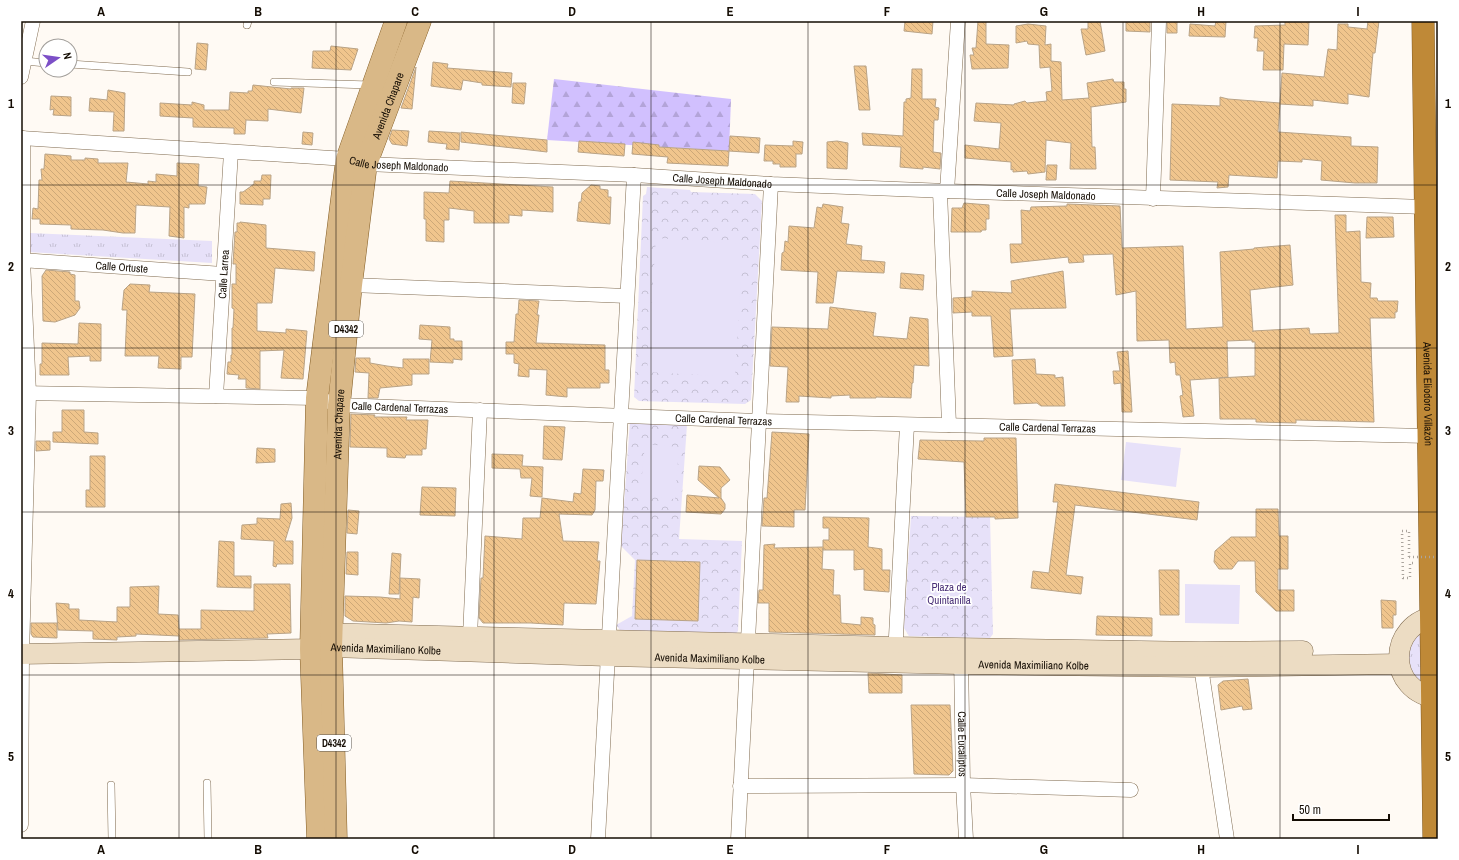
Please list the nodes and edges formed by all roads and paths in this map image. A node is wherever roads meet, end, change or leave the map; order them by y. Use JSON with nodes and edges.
{"nodes":[{"id":1,"x":33,"y":21,"type":"edge"},
{"id":2,"x":396,"y":21,"type":"edge"},
{"id":3,"x":420,"y":21,"type":"edge"},
{"id":4,"x":958,"y":21,"type":"edge"},
{"id":5,"x":1159,"y":21,"type":"edge"},
{"id":6,"x":1423,"y":21,"type":"edge"},
{"id":7,"x":25,"y":41,"type":"edge"},
{"id":8,"x":24,"y":61,"type":"junction"},
{"id":9,"x":38,"y":62,"type":"edge"},
{"id":10,"x":78,"y":65,"type":"edge"},
{"id":11,"x":188,"y":72,"type":"dead end"},
{"id":12,"x":21,"y":77,"type":"edge"},
{"id":13,"x":274,"y":82,"type":"dead end"},
{"id":14,"x":373,"y":86,"type":"junction"},
{"id":15,"x":22,"y":138,"type":"edge"},
{"id":16,"x":231,"y":152,"type":"junction"},
{"id":17,"x":356,"y":161,"type":"junction"},
{"id":18,"x":634,"y":175,"type":"junction"},
{"id":19,"x":771,"y":184,"type":"junction"},
{"id":20,"x":944,"y":191,"type":"junction"},
{"id":21,"x":1153,"y":199,"type":"junction"},
{"id":22,"x":1425,"y":207,"type":"junction"},
{"id":23,"x":22,"y":260,"type":"edge"},
{"id":24,"x":223,"y":274,"type":"junction"},
{"id":25,"x":351,"y":285,"type":"junction"},
{"id":26,"x":627,"y":296,"type":"junction"},
{"id":27,"x":25,"y":393,"type":"edge"},
{"id":28,"x":216,"y":396,"type":"junction"},
{"id":29,"x":316,"y":398,"type":"junction"},
{"id":30,"x":338,"y":405,"type":"junction"},
{"id":31,"x":480,"y":410,"type":"junction"},
{"id":32,"x":621,"y":416,"type":"junction"},
{"id":33,"x":758,"y":421,"type":"junction"},
{"id":34,"x":907,"y":424,"type":"junction"},
{"id":35,"x":949,"y":425,"type":"junction"},
{"id":36,"x":1428,"y":436,"type":"junction"},
{"id":37,"x":1438,"y":557,"type":"edge"},
{"id":38,"x":1410,"y":563,"type":"dead end"},
{"id":39,"x":1434,"y":616,"type":"edge"},
{"id":40,"x":470,"y":637,"type":"junction"},
{"id":41,"x":321,"y":640,"type":"junction"},
{"id":42,"x":608,"y":648,"type":"junction"},
{"id":43,"x":746,"y":651,"type":"junction"},
{"id":44,"x":22,"y":654,"type":"edge"},
{"id":45,"x":895,"y":655,"type":"junction"},
{"id":46,"x":961,"y":656,"type":"junction"},
{"id":47,"x":1399,"y":657,"type":"junction"},
{"id":48,"x":1201,"y":666,"type":"junction"},
{"id":49,"x":1434,"y":698,"type":"edge"},
{"id":50,"x":21,"y":755,"type":"edge"},
{"id":51,"x":207,"y":783,"type":"dead end"},
{"id":52,"x":111,"y":785,"type":"dead end"},
{"id":53,"x":963,"y":785,"type":"junction"},
{"id":54,"x":740,"y":786,"type":"junction"},
{"id":55,"x":1131,"y":790,"type":"dead end"},
{"id":56,"x":21,"y":825,"type":"edge"},
{"id":57,"x":112,"y":839,"type":"edge"},
{"id":58,"x":208,"y":839,"type":"edge"},
{"id":59,"x":318,"y":839,"type":"edge"},
{"id":60,"x":336,"y":839,"type":"edge"},
{"id":61,"x":598,"y":839,"type":"edge"},
{"id":62,"x":738,"y":839,"type":"edge"},
{"id":63,"x":966,"y":839,"type":"edge"},
{"id":64,"x":1227,"y":839,"type":"edge"},
{"id":65,"x":1434,"y":839,"type":"edge"}],
"edges":[{"from":1,"to":7,"type":"street"},
{"from":2,"to":14,"type":"main road","name":"Avenida Chapare","number":"D4342"},
{"from":3,"to":17,"type":"main road","name":"Avenida Chapare","number":"D4342"},
{"from":4,"to":20,"type":"street"},
{"from":5,"to":21,"type":"street"},
{"from":6,"to":22,"type":"highway","name":"Avenida Eliodoro Villazón"},
{"from":7,"to":8,"type":"street"},
{"from":8,"to":9,"type":"lane"},
{"from":8,"to":12,"type":"street"},
{"from":10,"to":11,"type":"lane"},
{"from":13,"to":14,"type":"lane"},
{"from":14,"to":17,"type":"main road","name":"Avenida Chapare","number":"D4342"},
{"from":15,"to":16,"type":"street","name":"Calle Joseph Maldonado"},
{"from":15,"to":23,"type":"street"},
{"from":16,"to":17,"type":"street","name":"Calle Joseph Maldonado"},
{"from":16,"to":24,"type":"street","name":"Calle Larrea"},
{"from":17,"to":18,"type":"street","name":"Calle Joseph Maldonado"},
{"from":17,"to":25,"type":"main road","name":"Avenida Chapare","number":"D4342"},
{"from":17,"to":29,"type":"main road","name":"Avenida Chapare","number":"D4342"},
{"from":18,"to":19,"type":"street","name":"Calle Joseph Maldonado"},
{"from":18,"to":26,"type":"street"},
{"from":19,"to":20,"type":"street","name":"Calle Joseph Maldonado"},
{"from":19,"to":33,"type":"street"},
{"from":20,"to":21,"type":"street","name":"Calle Joseph Maldonado"},
{"from":20,"to":35,"type":"street"},
{"from":21,"to":22,"type":"street","name":"Calle Joseph Maldonado"},
{"from":22,"to":36,"type":"highway","name":"Avenida Eliodoro Villazón"},
{"from":23,"to":24,"type":"street","name":"Calle Ortuste"},
{"from":23,"to":27,"type":"street"},
{"from":24,"to":28,"type":"street","name":"Calle Larrea"},
{"from":25,"to":26,"type":"street"},
{"from":25,"to":30,"type":"main road","name":"Avenida Chapare","number":"D4342"},
{"from":26,"to":32,"type":"street"},
{"from":27,"to":28,"type":"street","name":"Calle Cardenal Terrazas"},
{"from":27,"to":44,"type":"street"},
{"from":28,"to":29,"type":"street","name":"Calle Cardenal Terrazas"},
{"from":29,"to":30,"type":"street","name":"Calle Cardenal Terrazas"},
{"from":29,"to":41,"type":"main road","name":"Avenida Chapare","number":"D4342"},
{"from":30,"to":31,"type":"street","name":"Calle Cardenal Terrazas"},
{"from":30,"to":41,"type":"main road","name":"Avenida Chapare","number":"D4342"},
{"from":31,"to":32,"type":"street","name":"Calle Cardenal Terrazas"},
{"from":31,"to":40,"type":"street"},
{"from":32,"to":33,"type":"street","name":"Calle Cardenal Terrazas"},
{"from":32,"to":42,"type":"street"},
{"from":33,"to":34,"type":"street","name":"Calle Cardenal Terrazas"},
{"from":33,"to":43,"type":"street"},
{"from":34,"to":35,"type":"street","name":"Calle Cardenal Terrazas"},
{"from":34,"to":45,"type":"street"},
{"from":35,"to":36,"type":"street","name":"Calle Cardenal Terrazas"},
{"from":36,"to":39,"type":"highway","name":"Avenida Eliodoro Villazón"},
{"from":37,"to":38,"type":"path","bridge":true},
{"from":39,"to":47,"type":"main road"},
{"from":39,"to":49,"type":"highway","name":"Avenida Eliodoro Villazón"},
{"from":40,"to":41,"type":"main road","name":"Avenida Maximiliano Kolbe"},
{"from":40,"to":42,"type":"main road","name":"Avenida Maximiliano Kolbe"},
{"from":41,"to":42,"type":"main road","name":"Avenida Maximiliano Kolbe"},
{"from":41,"to":44,"type":"main road","name":"Avenida Maximiliano Kolbe"},
{"from":41,"to":59,"type":"main road","name":"Avenida Chapare","number":"D4342"},
{"from":41,"to":60,"type":"main road","name":"Avenida Chapare","number":"D4342"},
{"from":42,"to":43,"type":"main road","name":"Avenida Maximiliano Kolbe"},
{"from":42,"to":61,"type":"street"},
{"from":43,"to":45,"type":"main road","name":"Avenida Maximiliano Kolbe"},
{"from":43,"to":54,"type":"street"},
{"from":44,"to":50,"type":"street"},
{"from":45,"to":46,"type":"main road","name":"Avenida Maximiliano Kolbe"},
{"from":46,"to":47,"type":"main road","name":"Avenida Maximiliano Kolbe"},
{"from":46,"to":48,"type":"main road","name":"Avenida Maximiliano Kolbe"},
{"from":46,"to":53,"type":"street","name":"Calle Eucaliptos"},
{"from":47,"to":48,"type":"main road","name":"Avenida Maximiliano Kolbe"},
{"from":47,"to":49,"type":"main road"},
{"from":48,"to":64,"type":"street"},
{"from":49,"to":65,"type":"highway","name":"Avenida Eliodoro Villazón"},
{"from":50,"to":56,"type":"street"},
{"from":51,"to":58,"type":"lane"},
{"from":52,"to":57,"type":"lane"},
{"from":53,"to":54,"type":"street"},
{"from":53,"to":55,"type":"street"},
{"from":53,"to":63,"type":"street","name":"Calle Eucaliptos"},
{"from":54,"to":62,"type":"street"}]}
